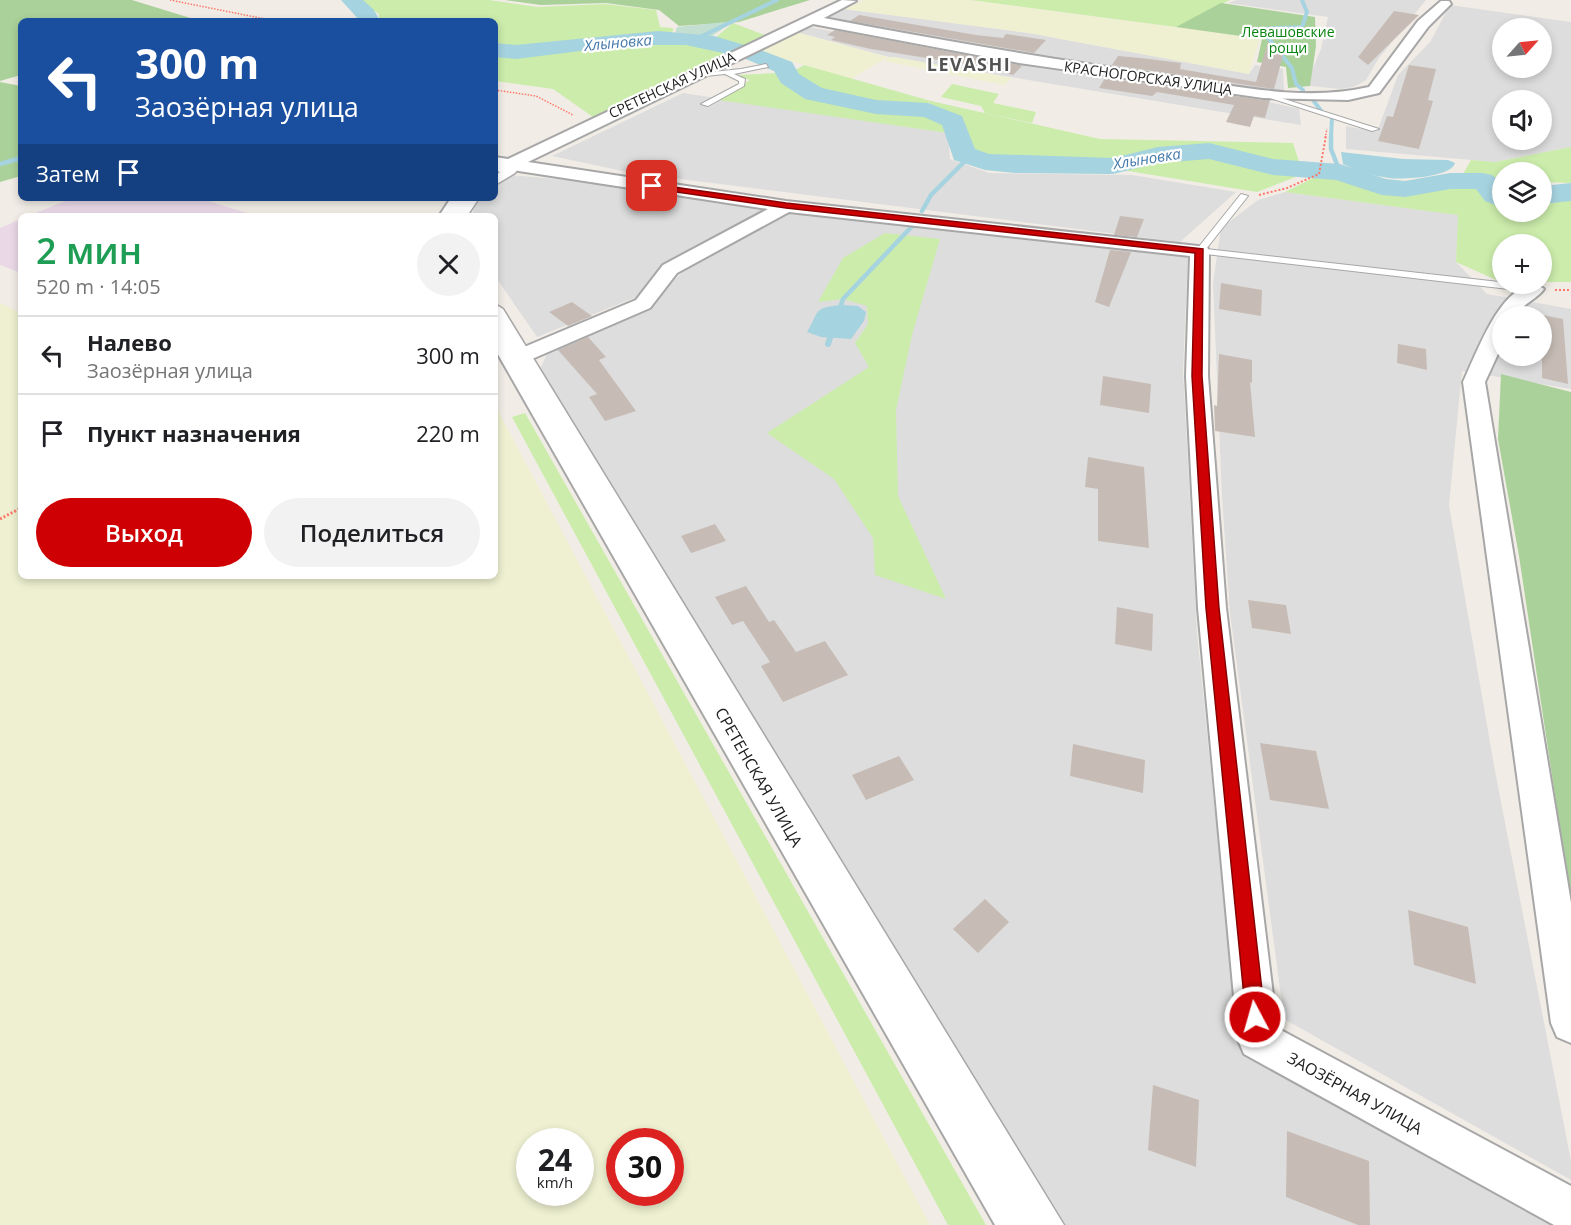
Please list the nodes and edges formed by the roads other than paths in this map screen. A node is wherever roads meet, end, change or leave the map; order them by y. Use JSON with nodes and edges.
{"nodes":[{"id":1,"x":850,"y":1,"type":"edge"},
{"id":2,"x":1444,"y":4,"type":"dead end"},
{"id":3,"x":813,"y":20,"type":"junction"},
{"id":4,"x":766,"y":66,"type":"dead end"},
{"id":5,"x":725,"y":72,"type":"junction"},
{"id":6,"x":693,"y":75,"type":"junction"},
{"id":7,"x":1263,"y":94,"type":"junction"},
{"id":8,"x":705,"y":104,"type":"dead end"},
{"id":9,"x":1375,"y":129,"type":"dead end"},
{"id":10,"x":500,"y":170,"type":"edge"},
{"id":11,"x":1244,"y":196,"type":"road end"},
{"id":12,"x":786,"y":206,"type":"junction"},
{"id":13,"x":1200,"y":251,"type":"junction"},
{"id":14,"x":1492,"y":284,"type":"edge"},
{"id":15,"x":1527,"y":294,"type":"edge"},
{"id":16,"x":1511,"y":306,"type":"edge"},
{"id":17,"x":498,"y":315,"type":"edge"},
{"id":18,"x":498,"y":334,"type":"edge"},
{"id":19,"x":1492,"y":344,"type":"edge"},
{"id":20,"x":519,"y":357,"type":"junction"},
{"id":21,"x":1571,"y":1023,"type":"edge"},
{"id":22,"x":1571,"y":1210,"type":"edge"},
{"id":23,"x":1020,"y":1225,"type":"edge"},
{"id":24,"x":1048,"y":1225,"type":"edge"}],
"edges":[{"from":1,"to":3,"type":"street","name":"СРЕТЕНСКАЯ УЛИЦА"},
{"from":2,"to":7,"type":"street","name":"КРАСНОГОРСКАЯ УЛИЦА"},
{"from":3,"to":6,"type":"street","name":"СРЕТЕНСКАЯ УЛИЦА"},
{"from":3,"to":7,"type":"street","name":"КРАСНОГОРСКАЯ УЛИЦА"},
{"from":4,"to":5,"type":"lane"},
{"from":5,"to":6,"type":"lane"},
{"from":5,"to":8,"type":"lane"},
{"from":6,"to":10,"type":"street","name":"СРЕТЕНСКАЯ УЛИЦА"},
{"from":7,"to":9,"type":"lane"},
{"from":10,"to":12,"type":"street"},
{"from":11,"to":13,"type":"lane"},
{"from":12,"to":13,"type":"street"},
{"from":12,"to":20,"type":"street"},
{"from":13,"to":14,"type":"lane"},
{"from":13,"to":22,"type":"street","name":"ЗАОЗЁРНАЯ УЛИЦА"},
{"from":15,"to":16,"type":"street"},
{"from":17,"to":20,"type":"street"},
{"from":18,"to":20,"type":"street","name":"СРЕТЕНСКАЯ УЛИЦА"},
{"from":19,"to":21,"type":"street"},
{"from":20,"to":23,"type":"street","name":"СРЕТЕНСКАЯ УЛИЦА"},
{"from":20,"to":24,"type":"street"}]}
